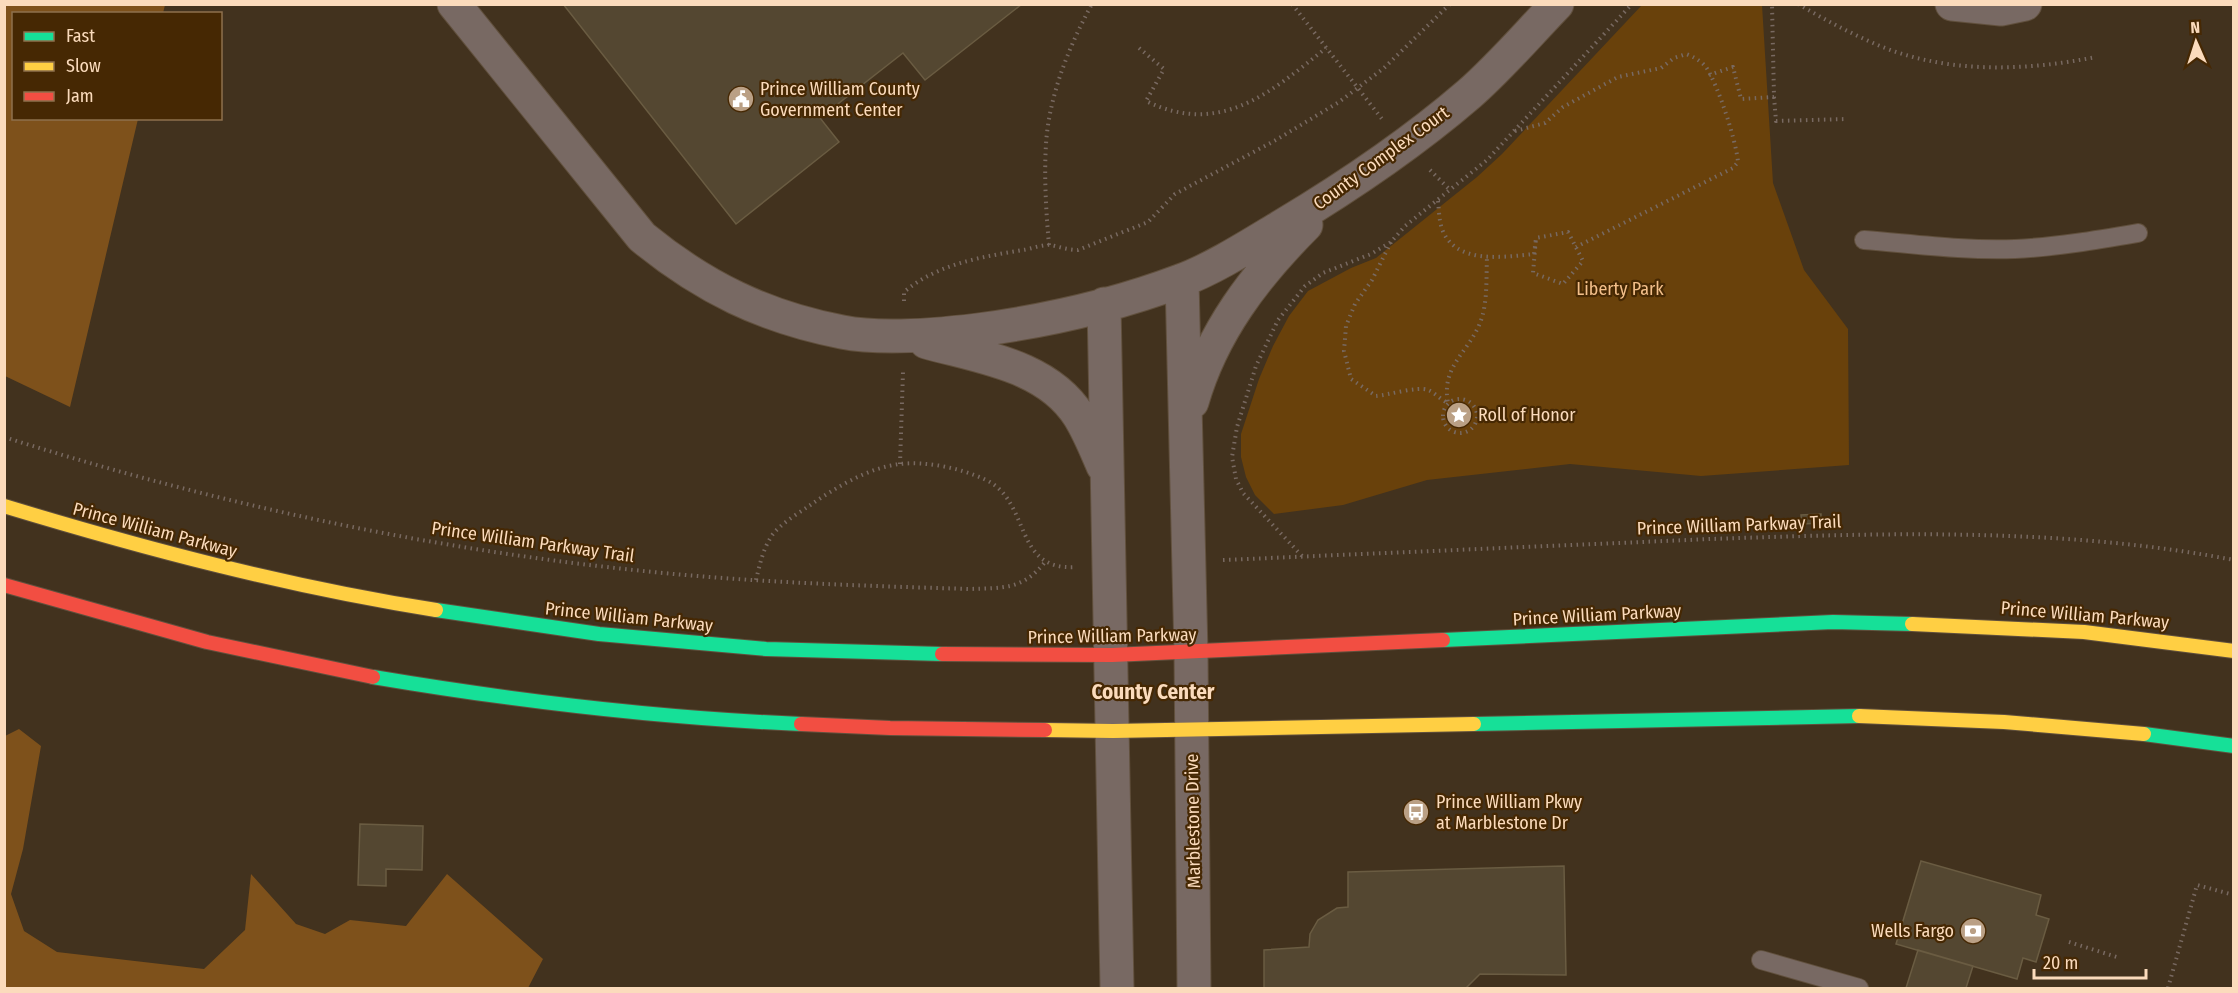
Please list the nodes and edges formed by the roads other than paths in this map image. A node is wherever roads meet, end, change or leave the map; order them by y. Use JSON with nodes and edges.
{"nodes":[{"id":1,"x":454,"y":4,"type":"edge"},
{"id":2,"x":1557,"y":4,"type":"edge"},
{"id":3,"x":1952,"y":4,"type":"edge"},
{"id":4,"x":2025,"y":4,"type":"edge"},
{"id":5,"x":1339,"y":192,"type":"junction"},
{"id":6,"x":2138,"y":233,"type":"dead end"},
{"id":7,"x":1864,"y":240,"type":"dead end"},
{"id":8,"x":1182,"y":280,"type":"junction"},
{"id":9,"x":1104,"y":304,"type":"junction"},
{"id":10,"x":904,"y":336,"type":"junction"},
{"id":11,"x":1186,"y":450,"type":"junction"},
{"id":12,"x":1108,"y":476,"type":"junction"},
{"id":13,"x":4,"y":506,"type":"edge"},
{"id":14,"x":4,"y":585,"type":"edge"},
{"id":15,"x":2234,"y":651,"type":"edge"},
{"id":16,"x":1191,"y":653,"type":"junction"},
{"id":17,"x":1112,"y":655,"type":"junction"},
{"id":18,"x":1192,"y":730,"type":"junction"},
{"id":19,"x":1113,"y":731,"type":"junction"},
{"id":20,"x":2234,"y":746,"type":"edge"},
{"id":21,"x":1761,"y":960,"type":"dead end"},
{"id":22,"x":1117,"y":988,"type":"edge"},
{"id":23,"x":1194,"y":988,"type":"edge"},
{"id":24,"x":1859,"y":988,"type":"edge"}],
"edges":[{"from":1,"to":10,"type":"street"},
{"from":2,"to":5,"type":"street","name":"County Complex Court"},
{"from":3,"to":4,"type":"street"},
{"from":5,"to":8,"type":"street","name":"County Complex Court"},
{"from":5,"to":11,"type":"street"},
{"from":6,"to":7,"type":"lane"},
{"from":8,"to":9,"type":"street","name":"County Complex Court"},
{"from":8,"to":11,"type":"street"},
{"from":9,"to":10,"type":"street","name":"County Complex Court"},
{"from":9,"to":12,"type":"street"},
{"from":10,"to":12,"type":"street"},
{"from":11,"to":16,"type":"street"},
{"from":12,"to":17,"type":"street"},
{"from":13,"to":17,"type":"highway","name":"Prince William Parkway"},
{"from":14,"to":19,"type":"highway"},
{"from":15,"to":16,"type":"highway","name":"Prince William Parkway"},
{"from":16,"to":17,"type":"highway","name":"Prince William Parkway"},
{"from":16,"to":18,"type":"street","name":"Marblestone Drive"},
{"from":17,"to":19,"type":"street"},
{"from":18,"to":19,"type":"highway"},
{"from":18,"to":20,"type":"highway"},
{"from":18,"to":23,"type":"street","name":"Marblestone Drive"},
{"from":19,"to":22,"type":"street"},
{"from":21,"to":24,"type":"lane"}]}
